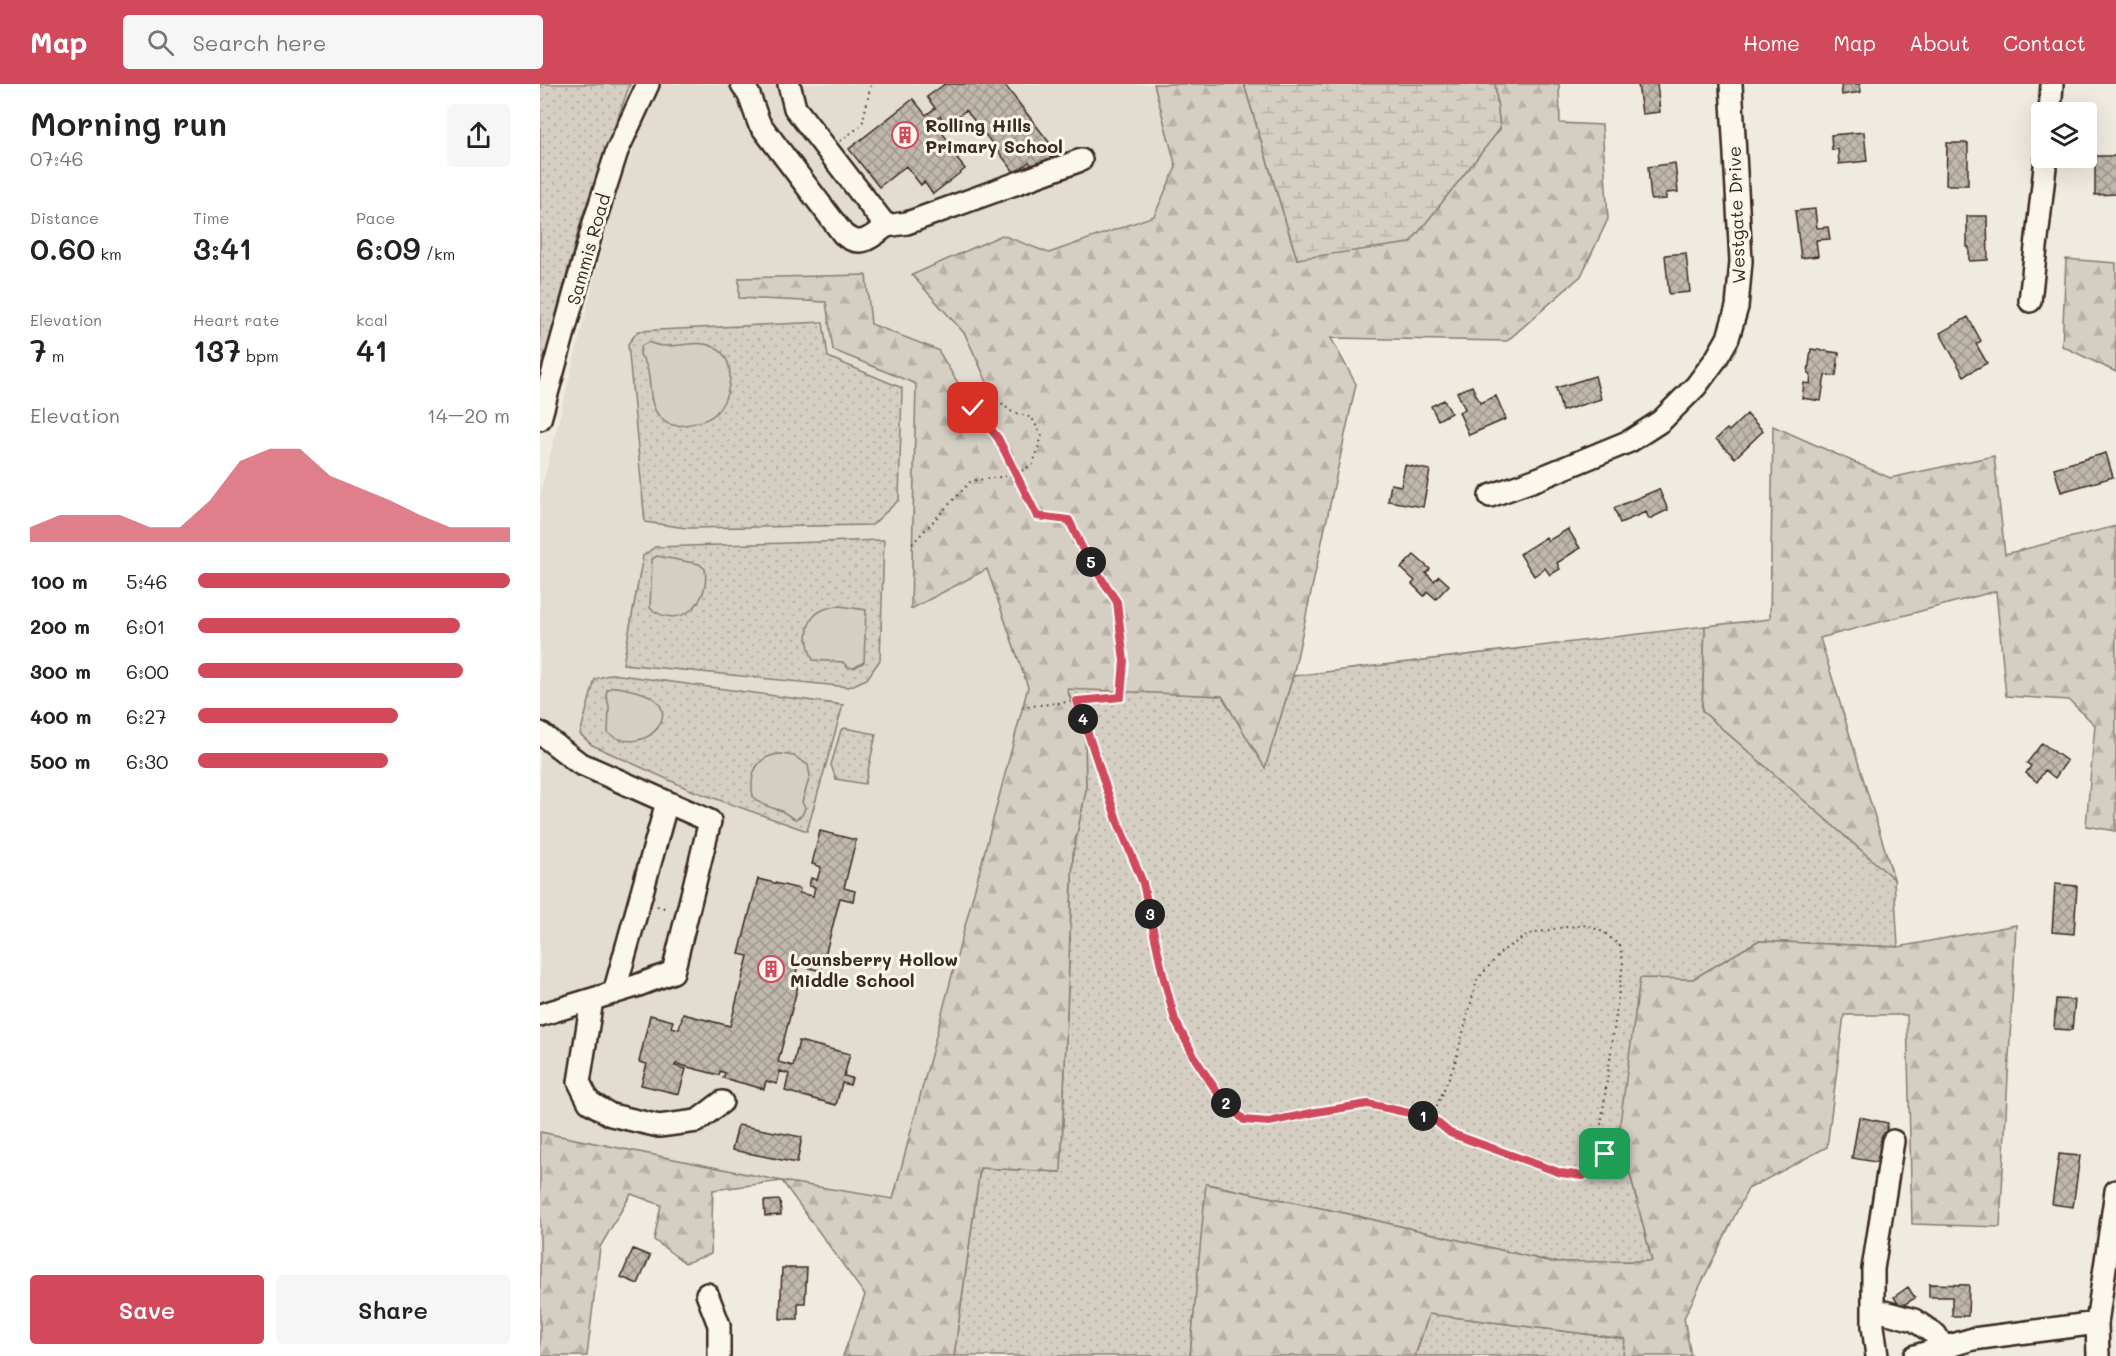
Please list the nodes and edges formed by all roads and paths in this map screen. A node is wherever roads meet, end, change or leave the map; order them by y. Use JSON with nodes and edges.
{"nodes":[{"id":1,"x":648,"y":84,"type":"edge"},
{"id":2,"x":742,"y":84,"type":"edge"},
{"id":3,"x":789,"y":84,"type":"edge"},
{"id":4,"x":871,"y":84,"type":"edge"},
{"id":5,"x":1731,"y":84,"type":"edge"},
{"id":6,"x":2052,"y":84,"type":"edge"},
{"id":7,"x":2051,"y":102,"type":"edge"},
{"id":8,"x":838,"y":143,"type":"dead end"},
{"id":9,"x":1082,"y":160,"type":"dead end"},
{"id":10,"x":2045,"y":168,"type":"edge"},
{"id":11,"x":886,"y":226,"type":"junction"},
{"id":12,"x":2030,"y":301,"type":"dead end"},
{"id":13,"x":993,"y":395,"type":"dead end"},
{"id":14,"x":973,"y":408,"type":"dead end"},
{"id":15,"x":540,"y":419,"type":"edge"},
{"id":16,"x":1015,"y":475,"type":"junction"},
{"id":17,"x":1490,"y":496,"type":"dead end"},
{"id":18,"x":912,"y":544,"type":"dead end"},
{"id":19,"x":1077,"y":701,"type":"junction"},
{"id":20,"x":1022,"y":707,"type":"dead end"},
{"id":21,"x":540,"y":733,"type":"edge"},
{"id":22,"x":667,"y":802,"type":"junction"},
{"id":23,"x":651,"y":905,"type":"dead end"},
{"id":24,"x":668,"y":909,"type":"dead end"},
{"id":25,"x":614,"y":993,"type":"junction"},
{"id":26,"x":592,"y":1000,"type":"junction"},
{"id":27,"x":540,"y":1016,"type":"edge"},
{"id":28,"x":722,"y":1102,"type":"dead end"},
{"id":29,"x":1432,"y":1118,"type":"junction"},
{"id":30,"x":1893,"y":1141,"type":"dead end"},
{"id":31,"x":2116,"y":1191,"type":"edge"},
{"id":32,"x":707,"y":1294,"type":"dead end"},
{"id":33,"x":1873,"y":1309,"type":"junction"},
{"id":34,"x":2097,"y":1323,"type":"junction"},
{"id":35,"x":1943,"y":1347,"type":"junction"},
{"id":36,"x":719,"y":1356,"type":"edge"},
{"id":37,"x":1877,"y":1356,"type":"edge"},
{"id":38,"x":1915,"y":1356,"type":"edge"},
{"id":39,"x":2098,"y":1356,"type":"edge"}],
"edges":[{"from":1,"to":15,"type":"street","name":"Sammis Road"},
{"from":2,"to":11,"type":"street"},
{"from":3,"to":11,"type":"street"},
{"from":4,"to":8,"type":"path"},
{"from":5,"to":17,"type":"street","name":"Westgate Drive"},
{"from":6,"to":7,"type":"street"},
{"from":9,"to":11,"type":"street"},
{"from":10,"to":12,"type":"street"},
{"from":13,"to":16,"type":"path"},
{"from":14,"to":16,"type":"path"},
{"from":16,"to":18,"type":"path"},
{"from":16,"to":19,"type":"path"},
{"from":19,"to":20,"type":"path"},
{"from":19,"to":29,"type":"path"},
{"from":21,"to":22,"type":"street"},
{"from":22,"to":25,"type":"street"},
{"from":22,"to":25,"type":"street"},
{"from":23,"to":24,"type":"path"},
{"from":25,"to":26,"type":"street"},
{"from":26,"to":27,"type":"street"},
{"from":26,"to":28,"type":"street"},
{"from":29,"to":29,"type":"path"},
{"from":30,"to":33,"type":"street"},
{"from":31,"to":34,"type":"street"},
{"from":32,"to":36,"type":"street"},
{"from":33,"to":35,"type":"street"},
{"from":33,"to":37,"type":"street"},
{"from":34,"to":35,"type":"street"},
{"from":34,"to":39,"type":"street"},
{"from":35,"to":38,"type":"street"}]}
